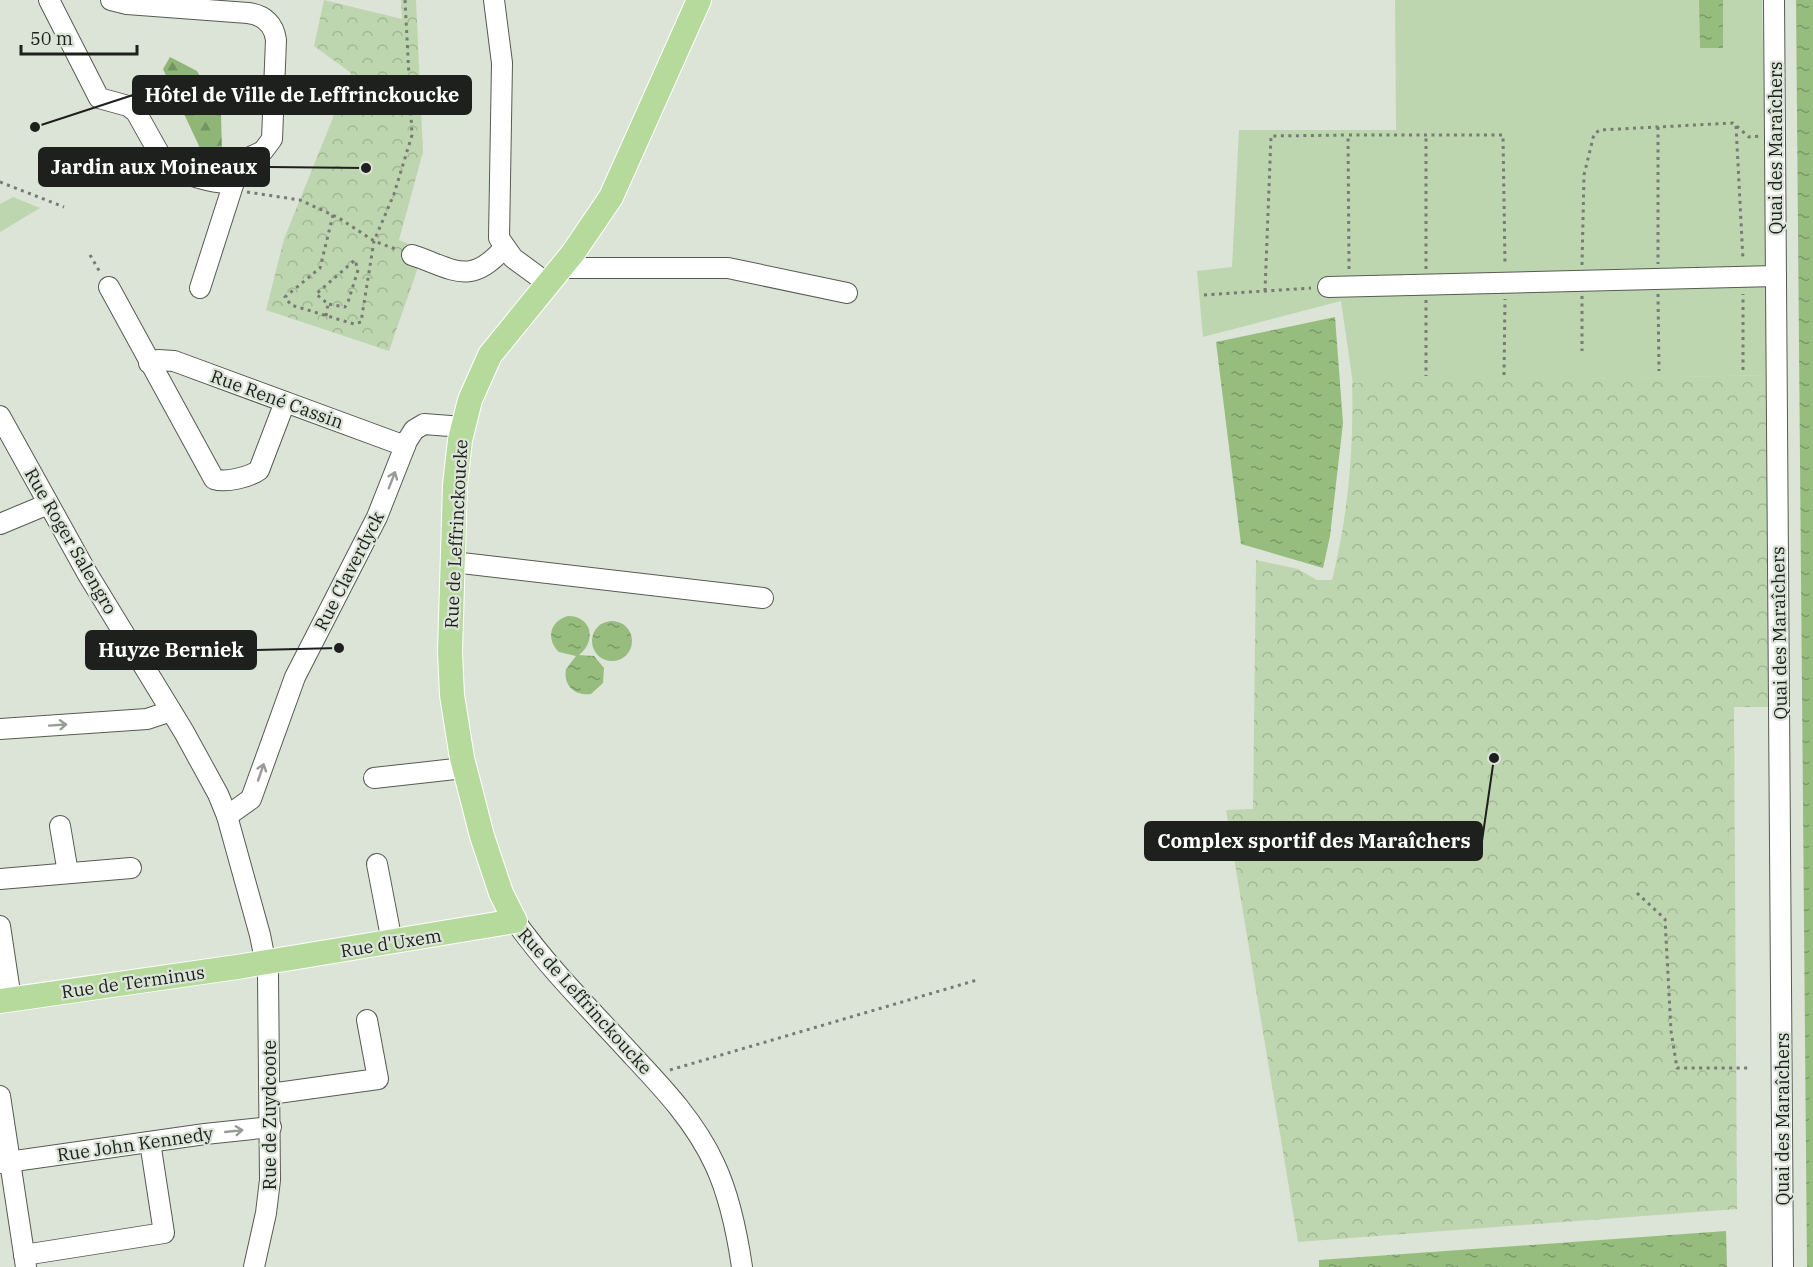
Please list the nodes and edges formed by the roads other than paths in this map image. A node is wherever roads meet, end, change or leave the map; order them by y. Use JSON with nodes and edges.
{"nodes":[{"id":1,"x":50,"y":0,"type":"edge"},
{"id":2,"x":111,"y":0,"type":"edge"},
{"id":3,"x":494,"y":0,"type":"edge"},
{"id":4,"x":699,"y":0,"type":"edge"},
{"id":5,"x":1774,"y":0,"type":"edge"},
{"id":6,"x":234,"y":186,"type":"junction"},
{"id":7,"x":504,"y":248,"type":"junction"},
{"id":8,"x":412,"y":255,"type":"road end"},
{"id":9,"x":553,"y":276,"type":"junction"},
{"id":10,"x":1776,"y":276,"type":"junction"},
{"id":11,"x":109,"y":287,"type":"dead end"},
{"id":12,"x":1328,"y":287,"type":"road end"},
{"id":13,"x":200,"y":288,"type":"dead end"},
{"id":14,"x":847,"y":293,"type":"dead end"},
{"id":15,"x":149,"y":363,"type":"junction"},
{"id":16,"x":285,"y":402,"type":"junction"},
{"id":17,"x":0,"y":416,"type":"edge"},
{"id":18,"x":463,"y":427,"type":"junction"},
{"id":19,"x":405,"y":446,"type":"junction"},
{"id":20,"x":48,"y":504,"type":"junction"},
{"id":21,"x":0,"y":524,"type":"edge"},
{"id":22,"x":453,"y":562,"type":"junction"},
{"id":23,"x":762,"y":598,"type":"dead end"},
{"id":24,"x":171,"y":711,"type":"junction"},
{"id":25,"x":0,"y":729,"type":"edge"},
{"id":26,"x":464,"y":768,"type":"junction"},
{"id":27,"x":374,"y":778,"type":"dead end"},
{"id":28,"x":227,"y":816,"type":"junction"},
{"id":29,"x":60,"y":826,"type":"dead end"},
{"id":30,"x":377,"y":864,"type":"dead end"},
{"id":31,"x":131,"y":867,"type":"dead end"},
{"id":32,"x":68,"y":873,"type":"junction"},
{"id":33,"x":0,"y":879,"type":"edge"},
{"id":34,"x":515,"y":921,"type":"junction"},
{"id":35,"x":0,"y":926,"type":"edge"},
{"id":36,"x":392,"y":942,"type":"junction"},
{"id":37,"x":267,"y":962,"type":"junction"},
{"id":38,"x":5,"y":1000,"type":"edge"},
{"id":39,"x":367,"y":1020,"type":"dead end"},
{"id":40,"x":270,"y":1094,"type":"junction"},
{"id":41,"x":0,"y":1096,"type":"edge"},
{"id":42,"x":271,"y":1127,"type":"junction"},
{"id":43,"x":150,"y":1142,"type":"junction"},
{"id":44,"x":5,"y":1162,"type":"edge"},
{"id":45,"x":25,"y":1261,"type":"edge"},
{"id":46,"x":254,"y":1267,"type":"edge"},
{"id":47,"x":742,"y":1267,"type":"edge"},
{"id":48,"x":1784,"y":1267,"type":"edge"}],
"edges":[{"from":1,"to":6,"type":"street"},
{"from":2,"to":6,"type":"street"},
{"from":3,"to":7,"type":"street"},
{"from":4,"to":9,"type":"main road","name":"Rue de Leffrinckoucke"},
{"from":5,"to":10,"type":"street","name":"Quai des Maraîchers"},
{"from":6,"to":13,"type":"street"},
{"from":7,"to":8,"type":"street"},
{"from":7,"to":9,"type":"street"},
{"from":9,"to":14,"type":"street"},
{"from":9,"to":18,"type":"main road","name":"Rue de Leffrinckoucke"},
{"from":10,"to":12,"type":"street"},
{"from":10,"to":48,"type":"street","name":"Quai des Maraîchers"},
{"from":11,"to":15,"type":"street"},
{"from":15,"to":16,"type":"street","name":"Rue René Cassin"},
{"from":15,"to":16,"type":"street"},
{"from":16,"to":19,"type":"street","name":"Rue René Cassin"},
{"from":17,"to":20,"type":"street","name":"Rue Roger Salengro"},
{"from":18,"to":19,"type":"street","name":"Rue Claverdyck"},
{"from":18,"to":22,"type":"main road","name":"Rue de Leffrinckoucke"},
{"from":28,"to":19,"type":"street","name":"Rue Claverdyck","one_way":true},
{"from":20,"to":21,"type":"street"},
{"from":20,"to":24,"type":"street","name":"Rue Roger Salengro"},
{"from":22,"to":23,"type":"street"},
{"from":22,"to":26,"type":"main road","name":"Rue de Leffrinckoucke"},
{"from":25,"to":24,"type":"street","one_way":true},
{"from":24,"to":28,"type":"street","name":"Rue Roger Salengro"},
{"from":26,"to":27,"type":"street"},
{"from":26,"to":34,"type":"main road","name":"Rue de Leffrinckoucke"},
{"from":28,"to":37,"type":"street","name":"Rue Roger Salengro"},
{"from":29,"to":32,"type":"street"},
{"from":30,"to":36,"type":"street"},
{"from":31,"to":32,"type":"street"},
{"from":32,"to":33,"type":"street"},
{"from":34,"to":36,"type":"main road","name":"Rue d'Uxem"},
{"from":34,"to":47,"type":"street","name":"Rue de Leffrinckoucke"},
{"from":35,"to":38,"type":"street"},
{"from":36,"to":37,"type":"main road","name":"Rue d'Uxem"},
{"from":37,"to":38,"type":"main road","name":"Rue de Terminus"},
{"from":37,"to":40,"type":"street","name":"Rue de Zuydcoote"},
{"from":39,"to":40,"type":"street"},
{"from":40,"to":42,"type":"street","name":"Rue de Zuydcoote"},
{"from":41,"to":44,"type":"street"},
{"from":43,"to":42,"type":"street","name":"Rue John Kennedy","one_way":true},
{"from":42,"to":46,"type":"street","name":"Rue de Zuydcoote"},
{"from":43,"to":44,"type":"street","name":"Rue John Kennedy"},
{"from":43,"to":45,"type":"street"},
{"from":44,"to":45,"type":"street"}]}
